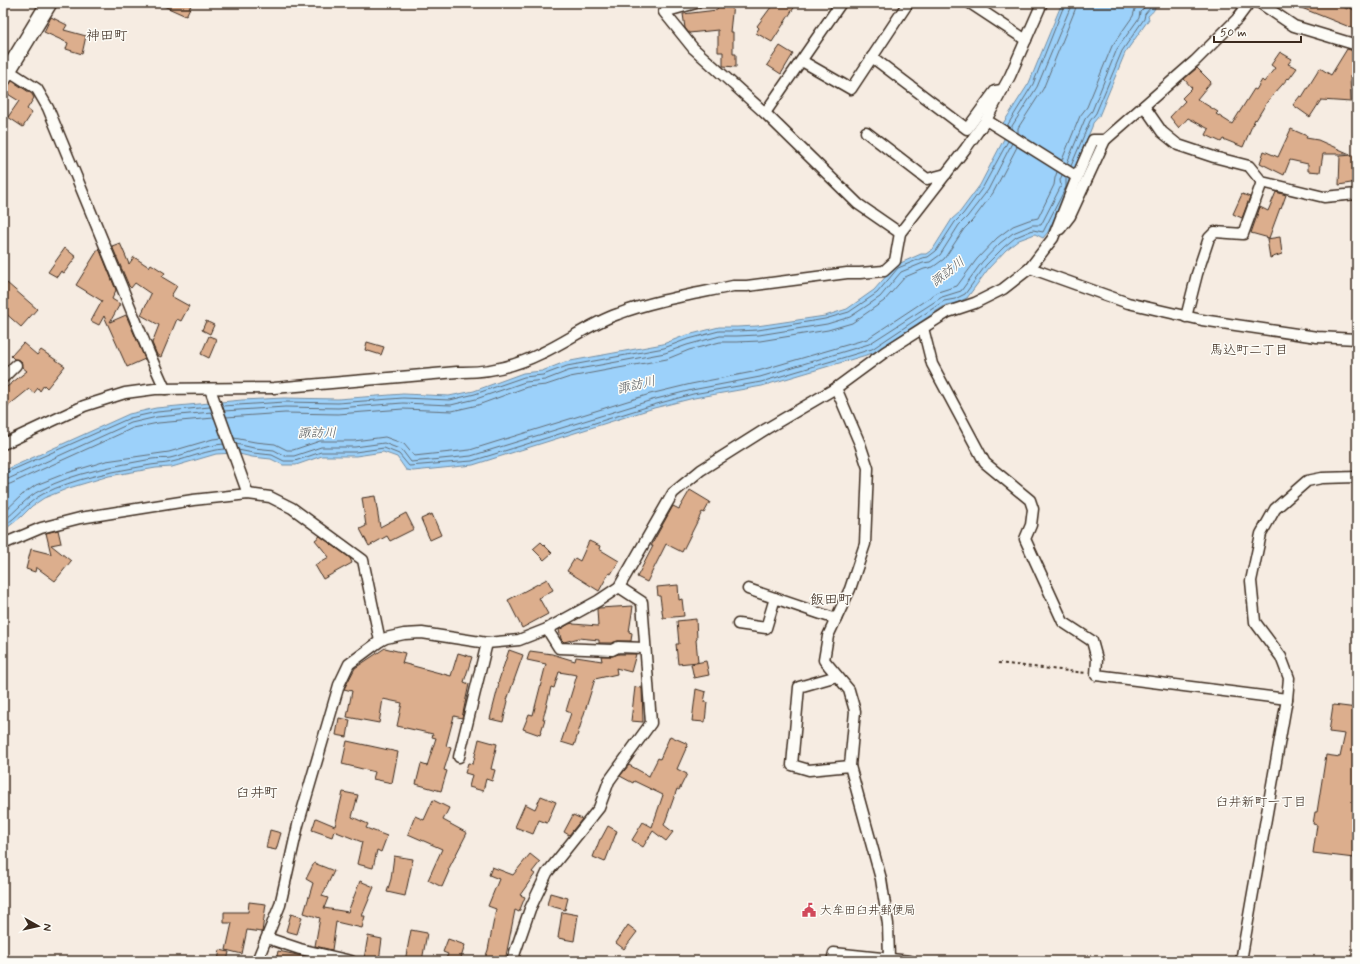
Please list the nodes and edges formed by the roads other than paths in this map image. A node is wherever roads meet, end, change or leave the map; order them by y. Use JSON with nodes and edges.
{"nodes":[{"id":1,"x":50,"y":3,"type":"edge"},
{"id":2,"x":696,"y":3,"type":"edge"},
{"id":3,"x":841,"y":3,"type":"edge"},
{"id":4,"x":908,"y":3,"type":"edge"},
{"id":5,"x":970,"y":3,"type":"edge"},
{"id":6,"x":1042,"y":3,"type":"edge"},
{"id":7,"x":1249,"y":3,"type":"edge"},
{"id":8,"x":1260,"y":3,"type":"edge"},
{"id":9,"x":1026,"y":40,"type":"junction"},
{"id":10,"x":1357,"y":44,"type":"edge"},
{"id":11,"x":872,"y":57,"type":"junction"},
{"id":12,"x":802,"y":61,"type":"junction"},
{"id":13,"x":5,"y":72,"type":"edge"},
{"id":14,"x":1002,"y":90,"type":"junction"},
{"id":15,"x":1144,"y":106,"type":"junction"},
{"id":16,"x":766,"y":113,"type":"junction"},
{"id":17,"x":988,"y":122,"type":"junction"},
{"id":18,"x":866,"y":132,"type":"dead end"},
{"id":19,"x":1105,"y":140,"type":"junction"},
{"id":20,"x":946,"y":174,"type":"junction"},
{"id":21,"x":1075,"y":176,"type":"junction"},
{"id":22,"x":1262,"y":182,"type":"junction"},
{"id":23,"x":1357,"y":194,"type":"edge"},
{"id":24,"x":900,"y":233,"type":"junction"},
{"id":25,"x":1053,"y":238,"type":"junction"},
{"id":26,"x":1030,"y":268,"type":"junction"},
{"id":27,"x":1186,"y":317,"type":"junction"},
{"id":28,"x":924,"y":328,"type":"junction"},
{"id":29,"x":1357,"y":340,"type":"edge"},
{"id":30,"x":16,"y":365,"type":"dead end"},
{"id":31,"x":3,"y":378,"type":"edge"},
{"id":32,"x":836,"y":388,"type":"junction"},
{"id":33,"x":165,"y":389,"type":"junction"},
{"id":34,"x":210,"y":389,"type":"junction"},
{"id":35,"x":3,"y":444,"type":"edge"},
{"id":36,"x":1357,"y":477,"type":"edge"},
{"id":37,"x":248,"y":494,"type":"junction"},
{"id":38,"x":3,"y":544,"type":"edge"},
{"id":39,"x":619,"y":586,"type":"junction"},
{"id":40,"x":748,"y":589,"type":"dead end"},
{"id":41,"x":775,"y":598,"type":"junction"},
{"id":42,"x":836,"y":619,"type":"junction"},
{"id":43,"x":738,"y":624,"type":"dead end"},
{"id":44,"x":547,"y":629,"type":"junction"},
{"id":45,"x":380,"y":641,"type":"junction"},
{"id":46,"x":487,"y":643,"type":"junction"},
{"id":47,"x":645,"y":648,"type":"junction"},
{"id":48,"x":837,"y":676,"type":"junction"},
{"id":49,"x":1287,"y":699,"type":"junction"},
{"id":50,"x":459,"y":757,"type":"dead end"},
{"id":51,"x":850,"y":766,"type":"junction"},
{"id":52,"x":267,"y":938,"type":"junction"},
{"id":53,"x":889,"y":958,"type":"junction"},
{"id":54,"x":257,"y":961,"type":"edge"},
{"id":55,"x":351,"y":961,"type":"edge"},
{"id":56,"x":512,"y":961,"type":"edge"},
{"id":57,"x":832,"y":961,"type":"edge"},
{"id":58,"x":910,"y":961,"type":"edge"},
{"id":59,"x":1241,"y":961,"type":"edge"}],
"edges":[{"from":1,"to":13,"type":"main road"},
{"from":2,"to":16,"type":"street"},
{"from":3,"to":12,"type":"street"},
{"from":4,"to":11,"type":"street"},
{"from":5,"to":9,"type":"street"},
{"from":6,"to":9,"type":"street"},
{"from":7,"to":15,"type":"street"},
{"from":8,"to":10,"type":"street"},
{"from":9,"to":14,"type":"street"},
{"from":11,"to":12,"type":"street"},
{"from":11,"to":14,"type":"street"},
{"from":12,"to":16,"type":"street"},
{"from":13,"to":33,"type":"street"},
{"from":14,"to":17,"type":"street"},
{"from":15,"to":19,"type":"street"},
{"from":15,"to":22,"type":"street"},
{"from":16,"to":24,"type":"street"},
{"from":17,"to":20,"type":"street"},
{"from":17,"to":21,"type":"street"},
{"from":18,"to":20,"type":"street"},
{"from":19,"to":21,"type":"street"},
{"from":19,"to":25,"type":"street"},
{"from":20,"to":24,"type":"street"},
{"from":21,"to":25,"type":"street"},
{"from":22,"to":23,"type":"street"},
{"from":22,"to":27,"type":"street"},
{"from":24,"to":34,"type":"street"},
{"from":25,"to":26,"type":"street"},
{"from":26,"to":27,"type":"street"},
{"from":26,"to":28,"type":"street"},
{"from":27,"to":29,"type":"street"},
{"from":28,"to":32,"type":"street"},
{"from":28,"to":49,"type":"street"},
{"from":30,"to":31,"type":"street"},
{"from":32,"to":39,"type":"street"},
{"from":32,"to":42,"type":"street"},
{"from":33,"to":34,"type":"street"},
{"from":33,"to":35,"type":"street"},
{"from":34,"to":37,"type":"street"},
{"from":36,"to":49,"type":"street"},
{"from":37,"to":38,"type":"street"},
{"from":37,"to":45,"type":"street"},
{"from":39,"to":44,"type":"street"},
{"from":39,"to":47,"type":"street"},
{"from":40,"to":41,"type":"street"},
{"from":41,"to":42,"type":"street"},
{"from":41,"to":43,"type":"street"},
{"from":42,"to":48,"type":"street"},
{"from":44,"to":46,"type":"street"},
{"from":44,"to":47,"type":"street"},
{"from":45,"to":46,"type":"street"},
{"from":45,"to":52,"type":"street"},
{"from":46,"to":50,"type":"street"},
{"from":47,"to":56,"type":"street"},
{"from":48,"to":51,"type":"street"},
{"from":48,"to":51,"type":"street"},
{"from":49,"to":59,"type":"street"},
{"from":51,"to":53,"type":"street"},
{"from":52,"to":54,"type":"street"},
{"from":52,"to":55,"type":"street"},
{"from":53,"to":57,"type":"street"},
{"from":53,"to":58,"type":"street"}]}
